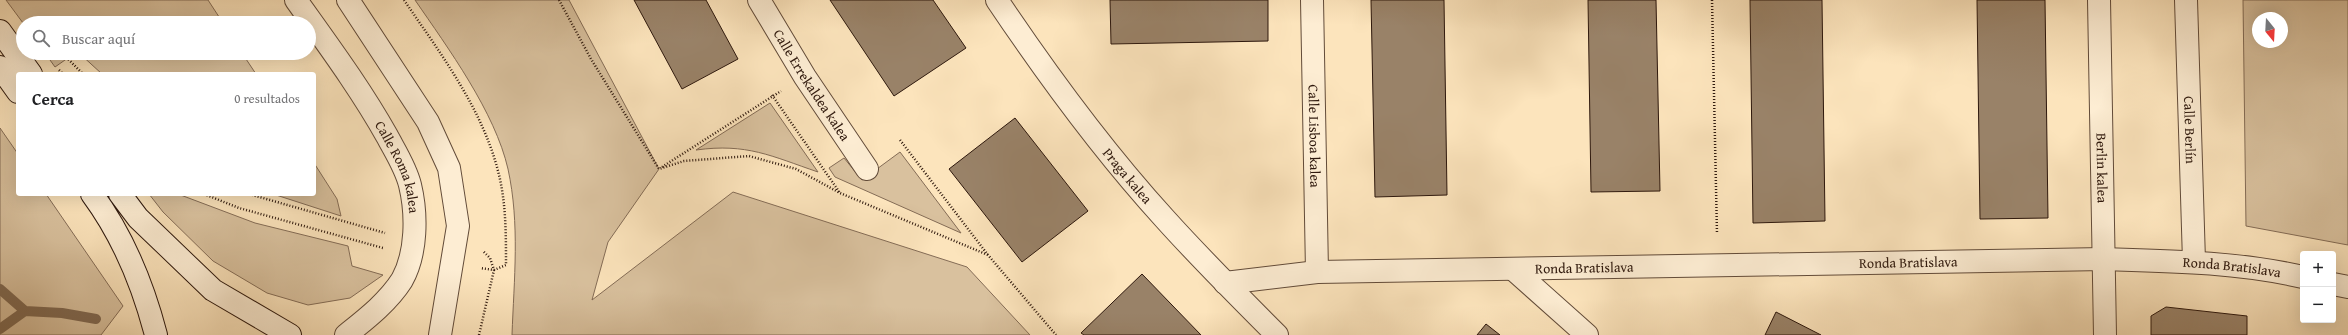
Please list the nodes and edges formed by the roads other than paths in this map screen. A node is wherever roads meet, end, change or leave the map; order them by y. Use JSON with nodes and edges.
{"nodes":[{"id":1,"x":296,"y":0,"type":"edge"},
{"id":2,"x":348,"y":0,"type":"edge"},
{"id":3,"x":759,"y":0,"type":"edge"},
{"id":4,"x":997,"y":0,"type":"edge"},
{"id":5,"x":1312,"y":0,"type":"edge"},
{"id":6,"x":2099,"y":0,"type":"edge"},
{"id":7,"x":2186,"y":0,"type":"edge"},
{"id":8,"x":307,"y":16,"type":"edge"},
{"id":9,"x":316,"y":28,"type":"edge"},
{"id":10,"x":0,"y":31,"type":"edge"},
{"id":11,"x":16,"y":52,"type":"edge"},
{"id":12,"x":22,"y":60,"type":"edge"},
{"id":13,"x":0,"y":67,"type":"edge"},
{"id":14,"x":31,"y":72,"type":"edge"},
{"id":15,"x":16,"y":89,"type":"edge"},
{"id":16,"x":867,"y":169,"type":"dead end"},
{"id":17,"x":94,"y":196,"type":"edge"},
{"id":18,"x":122,"y":196,"type":"edge"},
{"id":19,"x":2104,"y":259,"type":"junction"},
{"id":20,"x":2194,"y":261,"type":"junction"},
{"id":21,"x":1513,"y":270,"type":"junction"},
{"id":22,"x":1317,"y":272,"type":"junction"},
{"id":23,"x":2300,"y":276,"type":"edge"},
{"id":24,"x":1225,"y":283,"type":"junction"},
{"id":25,"x":2336,"y":285,"type":"edge"},
{"id":26,"x":2348,"y":287,"type":"edge"},
{"id":27,"x":156,"y":335,"type":"edge"},
{"id":28,"x":290,"y":335,"type":"edge"},
{"id":29,"x":346,"y":335,"type":"edge"},
{"id":30,"x":440,"y":335,"type":"edge"},
{"id":31,"x":1277,"y":335,"type":"edge"},
{"id":32,"x":1587,"y":335,"type":"edge"},
{"id":33,"x":2105,"y":335,"type":"edge"}],
"edges":[{"from":1,"to":8,"type":"street","name":"Calle Roma kalea"},
{"from":2,"to":30,"type":"street"},
{"from":3,"to":16,"type":"street","name":"Calle Errekaldea kalea"},
{"from":4,"to":24,"type":"street","name":"Praga kalea"},
{"from":5,"to":22,"type":"street","name":"Calle Lisboa kalea"},
{"from":6,"to":19,"type":"street","name":"Berlin kalea"},
{"from":7,"to":20,"type":"street","name":"Calle Berlín"},
{"from":9,"to":29,"type":"street","name":"Calle Roma kalea"},
{"from":10,"to":11,"type":"street"},
{"from":12,"to":14,"type":"street"},
{"from":13,"to":15,"type":"street"},
{"from":17,"to":27,"type":"street"},
{"from":18,"to":28,"type":"street"},
{"from":19,"to":20,"type":"street","name":"Ronda Bratislava"},
{"from":19,"to":21,"type":"street","name":"Ronda Bratislava"},
{"from":19,"to":33,"type":"street","name":"Berlin kalea"},
{"from":20,"to":23,"type":"street","name":"Ronda Bratislava"},
{"from":21,"to":22,"type":"street","name":"Ronda Bratislava"},
{"from":21,"to":32,"type":"street","name":"Ronda Bratislava"},
{"from":22,"to":24,"type":"street","name":"Ronda Bratislava"},
{"from":24,"to":31,"type":"street","name":"Praga kalea"},
{"from":25,"to":26,"type":"street"}]}
